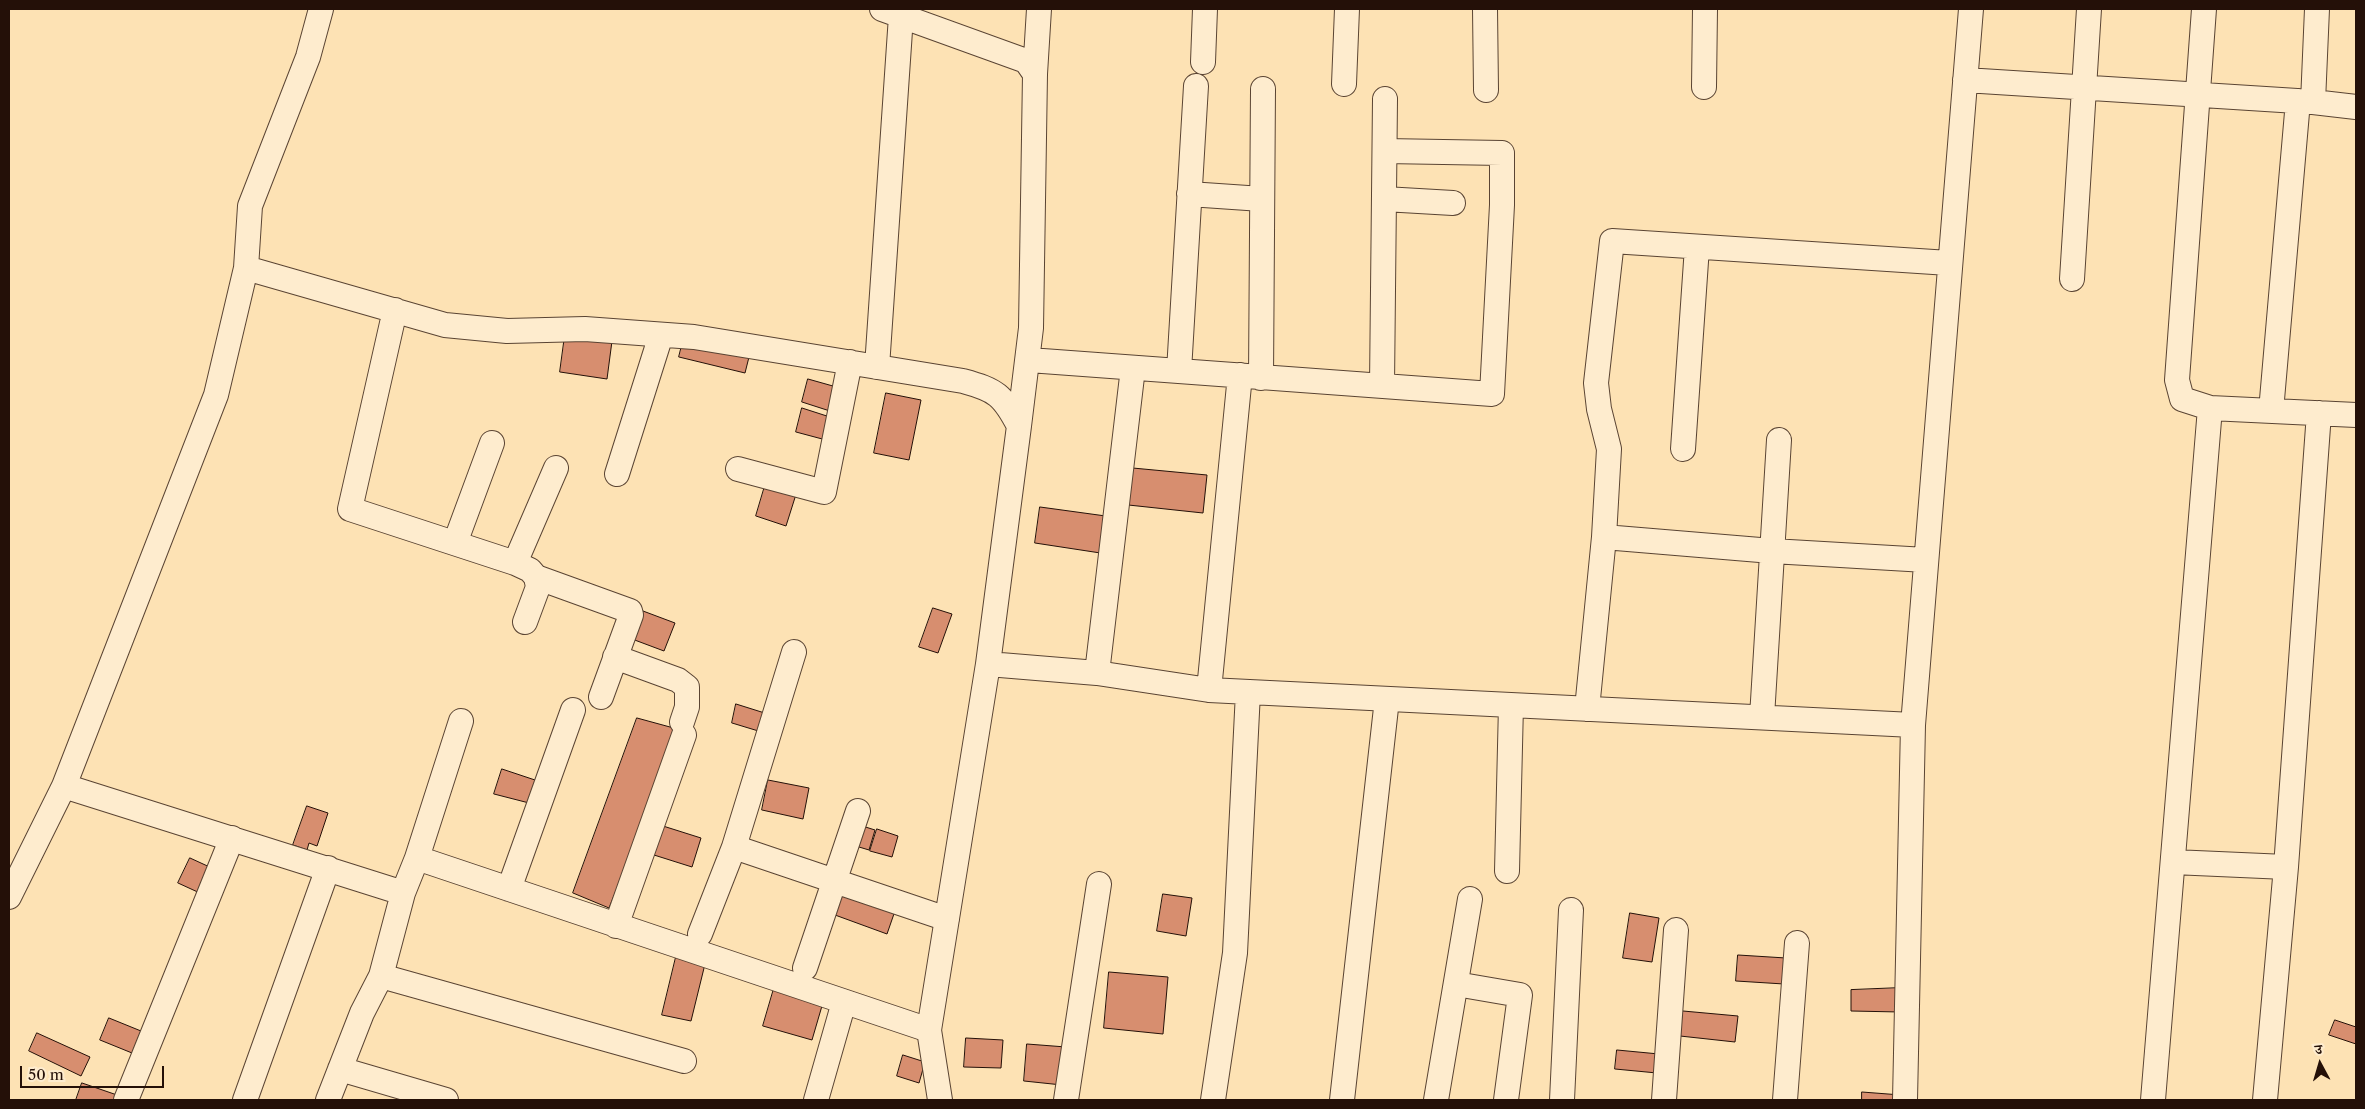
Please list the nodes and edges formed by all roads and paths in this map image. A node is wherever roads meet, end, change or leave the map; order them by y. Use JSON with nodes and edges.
{"nodes":[{"id":1,"x":321,"y":9,"type":"edge"},
{"id":2,"x":1039,"y":9,"type":"edge"},
{"id":3,"x":1205,"y":9,"type":"edge"},
{"id":4,"x":1347,"y":9,"type":"edge"},
{"id":5,"x":1485,"y":9,"type":"edge"},
{"id":6,"x":1706,"y":9,"type":"edge"},
{"id":7,"x":1971,"y":9,"type":"edge"},
{"id":8,"x":2089,"y":9,"type":"edge"},
{"id":9,"x":2204,"y":9,"type":"edge"},
{"id":10,"x":2317,"y":9,"type":"edge"},
{"id":11,"x":891,"y":12,"type":"edge"},
{"id":12,"x":1203,"y":62,"type":"dead end"},
{"id":13,"x":1035,"y":74,"type":"junction"},
{"id":14,"x":1964,"y":80,"type":"junction"},
{"id":15,"x":1344,"y":84,"type":"dead end"},
{"id":16,"x":1196,"y":86,"type":"dead end"},
{"id":17,"x":1704,"y":87,"type":"dead end"},
{"id":18,"x":2084,"y":88,"type":"junction"},
{"id":19,"x":1263,"y":89,"type":"dead end"},
{"id":20,"x":1486,"y":90,"type":"dead end"},
{"id":21,"x":2198,"y":95,"type":"junction"},
{"id":22,"x":1385,"y":99,"type":"dead end"},
{"id":23,"x":2305,"y":102,"type":"junction"},
{"id":24,"x":2356,"y":107,"type":"edge"},
{"id":25,"x":1385,"y":151,"type":"junction"},
{"id":26,"x":1189,"y":194,"type":"junction"},
{"id":27,"x":1262,"y":199,"type":"junction"},
{"id":28,"x":1384,"y":199,"type":"junction"},
{"id":29,"x":1453,"y":203,"type":"dead end"},
{"id":30,"x":1697,"y":246,"type":"junction"},
{"id":31,"x":1949,"y":263,"type":"junction"},
{"id":32,"x":246,"y":268,"type":"junction"},
{"id":33,"x":2072,"y":280,"type":"dead end"},
{"id":34,"x":395,"y":310,"type":"junction"},
{"id":35,"x":661,"y":334,"type":"junction"},
{"id":36,"x":1029,"y":360,"type":"junction"},
{"id":37,"x":850,"y":362,"type":"junction"},
{"id":38,"x":877,"y":367,"type":"junction"},
{"id":39,"x":1133,"y":368,"type":"junction"},
{"id":40,"x":1179,"y":371,"type":"junction"},
{"id":41,"x":1250,"y":377,"type":"junction"},
{"id":42,"x":1382,"y":386,"type":"junction"},
{"id":43,"x":2210,"y":408,"type":"junction"},
{"id":44,"x":2271,"y":411,"type":"junction"},
{"id":45,"x":2319,"y":413,"type":"junction"},
{"id":46,"x":2356,"y":415,"type":"edge"},
{"id":47,"x":1018,"y":426,"type":"junction"},
{"id":48,"x":1779,"y":440,"type":"dead end"},
{"id":49,"x":492,"y":443,"type":"dead end"},
{"id":50,"x":1683,"y":449,"type":"dead end"},
{"id":51,"x":556,"y":468,"type":"dead end"},
{"id":52,"x":738,"y":470,"type":"dead end"},
{"id":53,"x":617,"y":474,"type":"dead end"},
{"id":54,"x":1604,"y":536,"type":"junction"},
{"id":55,"x":455,"y":543,"type":"junction"},
{"id":56,"x":1772,"y":551,"type":"junction"},
{"id":57,"x":1926,"y":560,"type":"junction"},
{"id":58,"x":514,"y":563,"type":"junction"},
{"id":59,"x":536,"y":577,"type":"junction"},
{"id":60,"x":525,"y":622,"type":"dead end"},
{"id":61,"x":794,"y":652,"type":"dead end"},
{"id":62,"x":615,"y":656,"type":"junction"},
{"id":63,"x":988,"y":664,"type":"junction"},
{"id":64,"x":1097,"y":673,"type":"junction"},
{"id":65,"x":1208,"y":690,"type":"junction"},
{"id":66,"x":1248,"y":692,"type":"junction"},
{"id":67,"x":601,"y":697,"type":"dead end"},
{"id":68,"x":1387,"y":698,"type":"junction"},
{"id":69,"x":1511,"y":705,"type":"junction"},
{"id":70,"x":1587,"y":709,"type":"junction"},
{"id":71,"x":572,"y":710,"type":"dead end"},
{"id":72,"x":1762,"y":718,"type":"junction"},
{"id":73,"x":461,"y":721,"type":"dead end"},
{"id":74,"x":1913,"y":725,"type":"junction"},
{"id":75,"x":64,"y":786,"type":"junction"},
{"id":76,"x":858,"y":811,"type":"dead end"},
{"id":77,"x":232,"y":838,"type":"junction"},
{"id":78,"x":734,"y":847,"type":"junction"},
{"id":79,"x":417,"y":858,"type":"junction"},
{"id":80,"x":2173,"y":862,"type":"junction"},
{"id":81,"x":2286,"y":867,"type":"junction"},
{"id":82,"x":328,"y":868,"type":"junction"},
{"id":83,"x":1507,"y":871,"type":"dead end"},
{"id":84,"x":834,"y":881,"type":"junction"},
{"id":85,"x":1100,"y":884,"type":"dead end"},
{"id":86,"x":508,"y":889,"type":"junction"},
{"id":87,"x":403,"y":893,"type":"junction"},
{"id":88,"x":9,"y":897,"type":"edge"},
{"id":89,"x":1470,"y":899,"type":"dead end"},
{"id":90,"x":1571,"y":910,"type":"dead end"},
{"id":91,"x":947,"y":919,"type":"junction"},
{"id":92,"x":616,"y":926,"type":"junction"},
{"id":93,"x":1676,"y":930,"type":"dead end"},
{"id":94,"x":700,"y":934,"type":"dead end"},
{"id":95,"x":1797,"y":943,"type":"dead end"},
{"id":96,"x":805,"y":968,"type":"dead end"},
{"id":97,"x":381,"y":976,"type":"junction"},
{"id":98,"x":1456,"y":984,"type":"junction"},
{"id":99,"x":844,"y":1002,"type":"junction"},
{"id":100,"x":929,"y":1030,"type":"junction"},
{"id":101,"x":684,"y":1061,"type":"dead end"},
{"id":102,"x":340,"y":1069,"type":"junction"},
{"id":103,"x":126,"y":1100,"type":"edge"},
{"id":104,"x":245,"y":1100,"type":"edge"},
{"id":105,"x":328,"y":1100,"type":"edge"},
{"id":106,"x":446,"y":1100,"type":"edge"},
{"id":107,"x":816,"y":1100,"type":"edge"},
{"id":108,"x":940,"y":1100,"type":"edge"},
{"id":109,"x":1066,"y":1100,"type":"edge"},
{"id":110,"x":1213,"y":1100,"type":"edge"},
{"id":111,"x":1342,"y":1100,"type":"edge"},
{"id":112,"x":1436,"y":1100,"type":"edge"},
{"id":113,"x":1506,"y":1100,"type":"edge"},
{"id":114,"x":1562,"y":1100,"type":"edge"},
{"id":115,"x":1664,"y":1100,"type":"edge"},
{"id":116,"x":1785,"y":1100,"type":"edge"},
{"id":117,"x":1905,"y":1100,"type":"edge"},
{"id":118,"x":2153,"y":1100,"type":"edge"},
{"id":119,"x":2265,"y":1100,"type":"edge"}],
"edges":[{"from":1,"to":32,"type":"street"},
{"from":2,"to":13,"type":"street"},
{"from":3,"to":12,"type":"street"},
{"from":4,"to":15,"type":"street"},
{"from":5,"to":20,"type":"street"},
{"from":6,"to":17,"type":"street"},
{"from":7,"to":14,"type":"street"},
{"from":8,"to":18,"type":"street"},
{"from":9,"to":21,"type":"street"},
{"from":10,"to":23,"type":"street"},
{"from":11,"to":13,"type":"street"},
{"from":11,"to":38,"type":"street"},
{"from":13,"to":36,"type":"street"},
{"from":14,"to":18,"type":"street"},
{"from":14,"to":31,"type":"street"},
{"from":16,"to":26,"type":"street"},
{"from":18,"to":21,"type":"street"},
{"from":18,"to":33,"type":"street"},
{"from":19,"to":27,"type":"street"},
{"from":21,"to":23,"type":"street"},
{"from":21,"to":43,"type":"street"},
{"from":22,"to":25,"type":"street"},
{"from":23,"to":24,"type":"street"},
{"from":23,"to":44,"type":"street"},
{"from":25,"to":28,"type":"street"},
{"from":25,"to":42,"type":"street"},
{"from":26,"to":27,"type":"street"},
{"from":26,"to":40,"type":"street"},
{"from":27,"to":41,"type":"street"},
{"from":28,"to":29,"type":"street"},
{"from":28,"to":42,"type":"street"},
{"from":30,"to":31,"type":"street"},
{"from":30,"to":50,"type":"street"},
{"from":30,"to":54,"type":"street"},
{"from":31,"to":57,"type":"street"},
{"from":32,"to":34,"type":"street"},
{"from":32,"to":75,"type":"street"},
{"from":34,"to":35,"type":"street"},
{"from":34,"to":55,"type":"street"},
{"from":35,"to":37,"type":"street"},
{"from":35,"to":53,"type":"street"},
{"from":36,"to":39,"type":"street"},
{"from":36,"to":47,"type":"street"},
{"from":37,"to":38,"type":"street"},
{"from":37,"to":52,"type":"street"},
{"from":38,"to":47,"type":"street"},
{"from":39,"to":40,"type":"street"},
{"from":39,"to":64,"type":"street"},
{"from":40,"to":41,"type":"street"},
{"from":41,"to":42,"type":"street"},
{"from":41,"to":65,"type":"street"},
{"from":43,"to":44,"type":"street"},
{"from":43,"to":80,"type":"street"},
{"from":44,"to":45,"type":"street"},
{"from":45,"to":46,"type":"street"},
{"from":45,"to":81,"type":"street"},
{"from":47,"to":63,"type":"street"},
{"from":48,"to":56,"type":"street"},
{"from":49,"to":55,"type":"street"},
{"from":51,"to":58,"type":"street"},
{"from":54,"to":56,"type":"street"},
{"from":54,"to":70,"type":"street"},
{"from":55,"to":58,"type":"street"},
{"from":56,"to":57,"type":"street"},
{"from":56,"to":72,"type":"street"},
{"from":57,"to":74,"type":"street"},
{"from":58,"to":59,"type":"street"},
{"from":59,"to":60,"type":"street"},
{"from":59,"to":62,"type":"street"},
{"from":61,"to":78,"type":"street"},
{"from":62,"to":67,"type":"street"},
{"from":62,"to":92,"type":"street"},
{"from":63,"to":64,"type":"street"},
{"from":63,"to":91,"type":"street"},
{"from":64,"to":65,"type":"street"},
{"from":65,"to":66,"type":"street"},
{"from":66,"to":68,"type":"street"},
{"from":66,"to":110,"type":"street"},
{"from":68,"to":69,"type":"street"},
{"from":68,"to":111,"type":"street"},
{"from":69,"to":70,"type":"street"},
{"from":69,"to":83,"type":"street"},
{"from":70,"to":72,"type":"street"},
{"from":71,"to":86,"type":"street"},
{"from":72,"to":74,"type":"street"},
{"from":73,"to":79,"type":"street"},
{"from":74,"to":117,"type":"street"},
{"from":75,"to":77,"type":"street"},
{"from":75,"to":88,"type":"street"},
{"from":76,"to":84,"type":"street"},
{"from":77,"to":82,"type":"street"},
{"from":77,"to":103,"type":"street"},
{"from":78,"to":84,"type":"street"},
{"from":78,"to":94,"type":"street"},
{"from":79,"to":86,"type":"street"},
{"from":79,"to":87,"type":"street"},
{"from":80,"to":81,"type":"street"},
{"from":80,"to":118,"type":"street"},
{"from":81,"to":119,"type":"street"},
{"from":82,"to":87,"type":"street"},
{"from":82,"to":104,"type":"street"},
{"from":84,"to":91,"type":"street"},
{"from":84,"to":96,"type":"street"},
{"from":85,"to":109,"type":"street"},
{"from":86,"to":92,"type":"street"},
{"from":87,"to":97,"type":"street"},
{"from":89,"to":98,"type":"street"},
{"from":90,"to":114,"type":"street"},
{"from":91,"to":100,"type":"street"},
{"from":92,"to":99,"type":"street"},
{"from":93,"to":115,"type":"street"},
{"from":95,"to":116,"type":"street"},
{"from":97,"to":101,"type":"street"},
{"from":97,"to":102,"type":"street"},
{"from":98,"to":112,"type":"street"},
{"from":98,"to":113,"type":"street"},
{"from":99,"to":100,"type":"street"},
{"from":99,"to":107,"type":"street"},
{"from":100,"to":108,"type":"street"},
{"from":102,"to":105,"type":"street"},
{"from":102,"to":106,"type":"street"}]}
